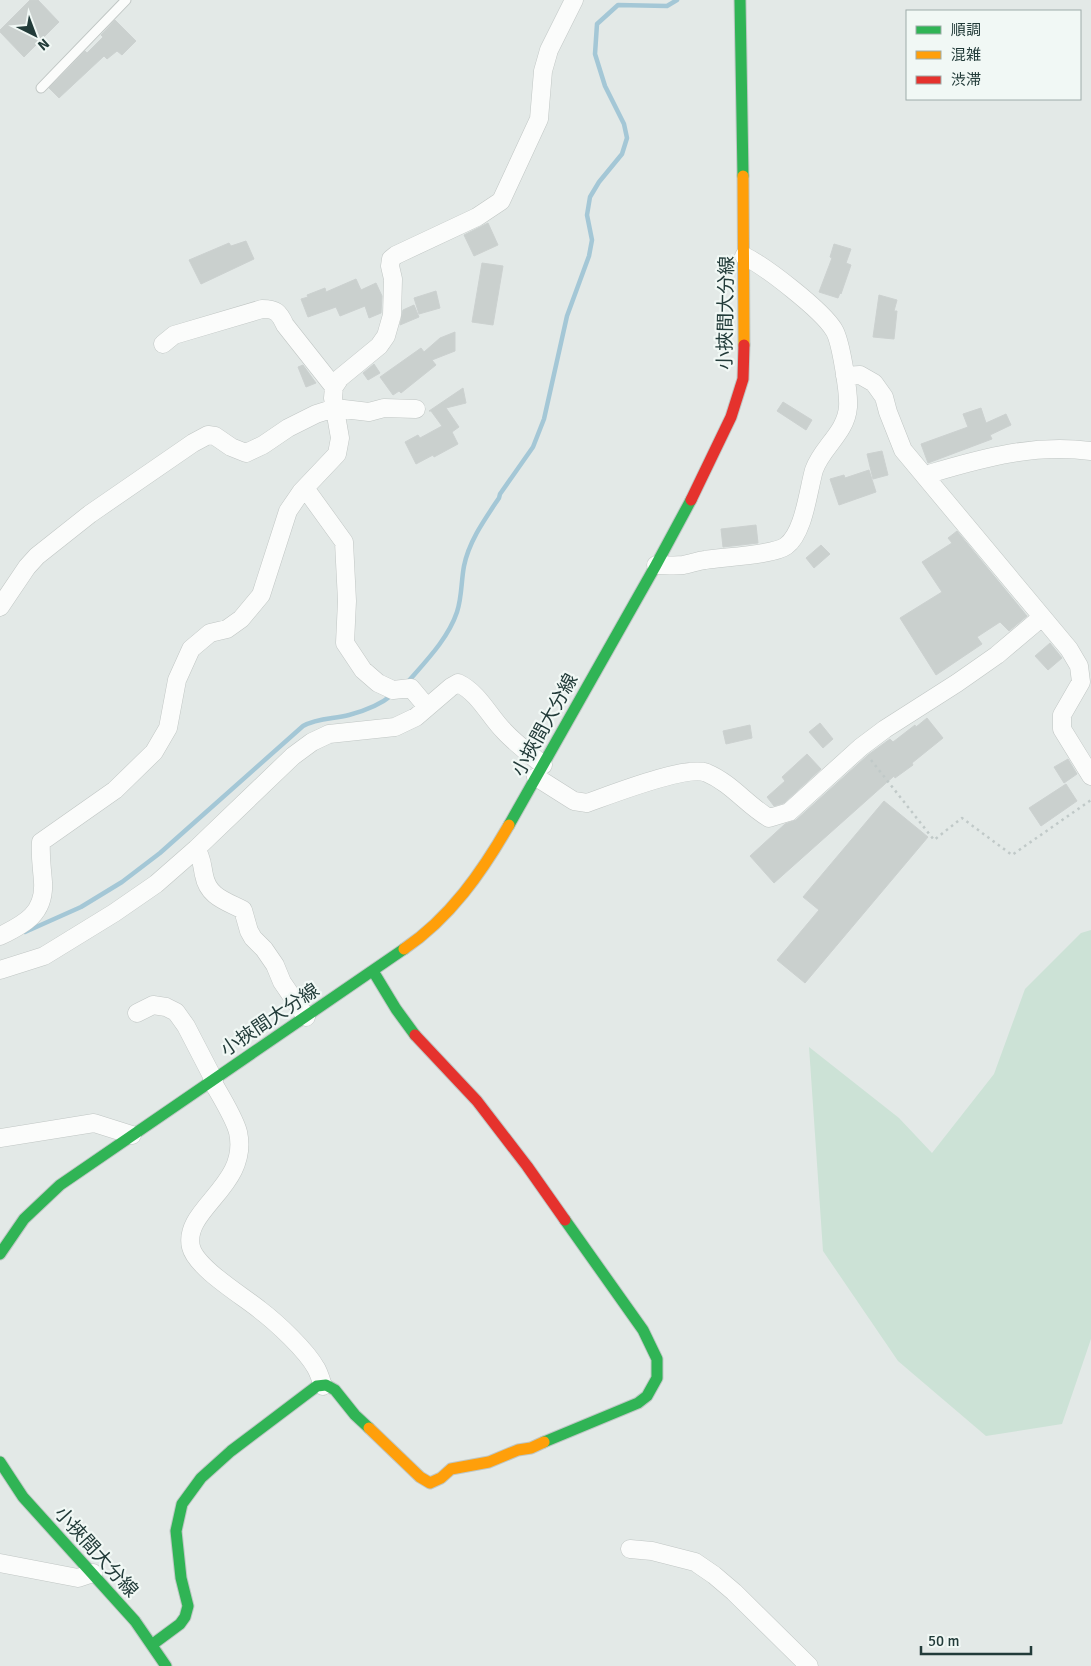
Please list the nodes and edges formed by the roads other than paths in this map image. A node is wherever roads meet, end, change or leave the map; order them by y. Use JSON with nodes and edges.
{"nodes":[{"id":1,"x":126,"y":0,"type":"edge"},
{"id":2,"x":574,"y":0,"type":"edge"},
{"id":3,"x":740,"y":0,"type":"edge"},
{"id":4,"x":41,"y":88,"type":"dead end"},
{"id":5,"x":744,"y":256,"type":"junction"},
{"id":6,"x":163,"y":344,"type":"dead end"},
{"id":7,"x":845,"y":376,"type":"junction"},
{"id":8,"x":334,"y":387,"type":"junction"},
{"id":9,"x":335,"y":408,"type":"junction"},
{"id":10,"x":416,"y":409,"type":"dead end"},
{"id":11,"x":1091,"y":451,"type":"edge"},
{"id":12,"x":926,"y":477,"type":"junction"},
{"id":13,"x":305,"y":488,"type":"junction"},
{"id":14,"x":656,"y":565,"type":"junction"},
{"id":15,"x":0,"y":607,"type":"edge"},
{"id":16,"x":1042,"y":617,"type":"junction"},
{"id":17,"x":1091,"y":686,"type":"edge"},
{"id":18,"x":1073,"y":698,"type":"junction"},
{"id":19,"x":427,"y":708,"type":"junction"},
{"id":20,"x":540,"y":771,"type":"junction"},
{"id":21,"x":1091,"y":776,"type":"edge"},
{"id":22,"x":196,"y":849,"type":"junction"},
{"id":23,"x":0,"y":936,"type":"edge"},
{"id":24,"x":0,"y":970,"type":"edge"},
{"id":25,"x":373,"y":971,"type":"junction"},
{"id":26,"x":137,"y":1013,"type":"dead end"},
{"id":27,"x":306,"y":1017,"type":"junction"},
{"id":28,"x":213,"y":1080,"type":"junction"},
{"id":29,"x":132,"y":1136,"type":"junction"},
{"id":30,"x":0,"y":1138,"type":"edge"},
{"id":31,"x":0,"y":1254,"type":"edge"},
{"id":32,"x":323,"y":1386,"type":"junction"},
{"id":33,"x":0,"y":1462,"type":"edge"},
{"id":34,"x":630,"y":1549,"type":"dead end"},
{"id":35,"x":0,"y":1563,"type":"edge"},
{"id":36,"x":92,"y":1573,"type":"junction"},
{"id":37,"x":153,"y":1644,"type":"junction"},
{"id":38,"x":166,"y":1666,"type":"edge"},
{"id":39,"x":809,"y":1666,"type":"edge"}],
"edges":[{"from":1,"to":4,"type":"lane"},
{"from":2,"to":8,"type":"street"},
{"from":3,"to":5,"type":"main road","name":"小挾間大分線"},
{"from":5,"to":7,"type":"street"},
{"from":5,"to":14,"type":"main road","name":"小挾間大分線"},
{"from":6,"to":8,"type":"street"},
{"from":7,"to":12,"type":"street"},
{"from":7,"to":14,"type":"street"},
{"from":8,"to":9,"type":"street"},
{"from":9,"to":10,"type":"street"},
{"from":9,"to":13,"type":"street"},
{"from":9,"to":15,"type":"street"},
{"from":11,"to":12,"type":"street"},
{"from":12,"to":16,"type":"street"},
{"from":13,"to":19,"type":"street"},
{"from":13,"to":23,"type":"street"},
{"from":14,"to":20,"type":"main road","name":"小挾間大分線"},
{"from":16,"to":18,"type":"street"},
{"from":16,"to":20,"type":"street"},
{"from":17,"to":18,"type":"street"},
{"from":18,"to":21,"type":"street"},
{"from":19,"to":20,"type":"street"},
{"from":19,"to":22,"type":"street"},
{"from":20,"to":25,"type":"main road","name":"小挾間大分線"},
{"from":22,"to":24,"type":"street"},
{"from":22,"to":27,"type":"street"},
{"from":25,"to":27,"type":"main road","name":"小挾間大分線"},
{"from":25,"to":32,"type":"main road"},
{"from":26,"to":28,"type":"street"},
{"from":27,"to":28,"type":"main road","name":"小挾間大分線"},
{"from":28,"to":29,"type":"main road","name":"小挾間大分線"},
{"from":28,"to":32,"type":"street"},
{"from":29,"to":30,"type":"street"},
{"from":29,"to":31,"type":"main road","name":"小挾間大分線"},
{"from":32,"to":37,"type":"main road"},
{"from":33,"to":36,"type":"main road","name":"小挾間大分線"},
{"from":34,"to":39,"type":"street"},
{"from":35,"to":36,"type":"street"},
{"from":36,"to":37,"type":"main road","name":"小挾間大分線"},
{"from":37,"to":38,"type":"main road","name":"小挾間大分線"}]}
